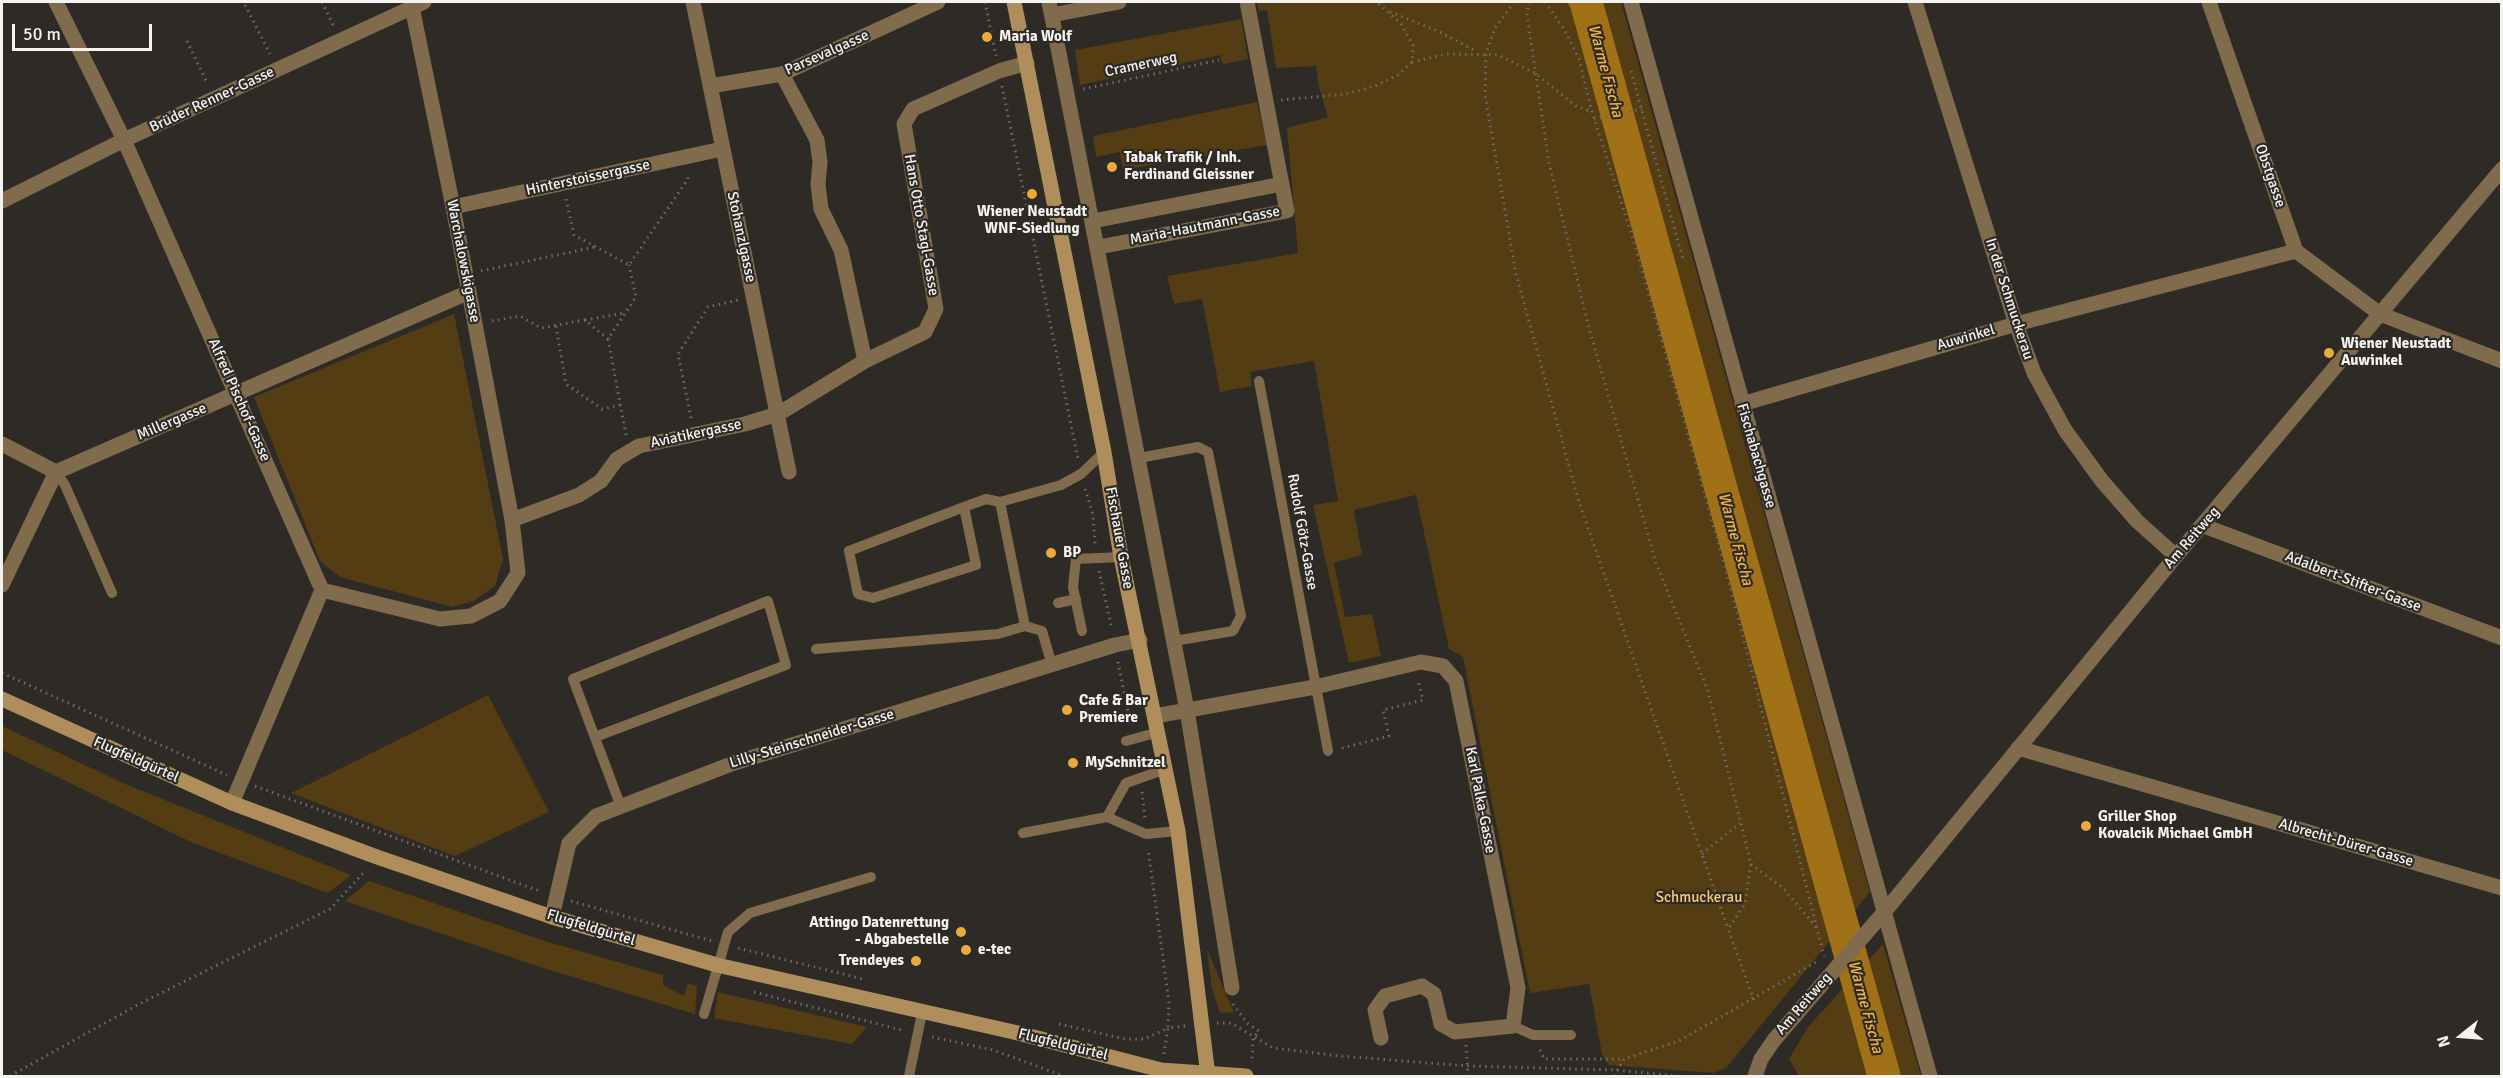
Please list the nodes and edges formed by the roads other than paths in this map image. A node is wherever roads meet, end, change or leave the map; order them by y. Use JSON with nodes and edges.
{"nodes":[{"id":1,"x":56,"y":2,"type":"edge"},
{"id":2,"x":693,"y":2,"type":"edge"},
{"id":3,"x":938,"y":2,"type":"edge"},
{"id":4,"x":1014,"y":2,"type":"edge"},
{"id":5,"x":1119,"y":2,"type":"edge"},
{"id":6,"x":1247,"y":2,"type":"edge"},
{"id":7,"x":1631,"y":2,"type":"edge"},
{"id":8,"x":1915,"y":2,"type":"edge"},
{"id":9,"x":2209,"y":2,"type":"edge"},
{"id":10,"x":416,"y":3,"type":"edge"},
{"id":11,"x":1050,"y":8,"type":"edge"},
{"id":12,"x":1027,"y":63,"type":"junction"},
{"id":13,"x":782,"y":74,"type":"junction"},
{"id":14,"x":710,"y":86,"type":"junction"},
{"id":15,"x":124,"y":140,"type":"junction"},
{"id":16,"x":722,"y":149,"type":"junction"},
{"id":17,"x":2502,"y":169,"type":"edge"},
{"id":18,"x":1282,"y":184,"type":"junction"},
{"id":19,"x":2,"y":201,"type":"edge"},
{"id":20,"x":453,"y":207,"type":"junction"},
{"id":21,"x":1093,"y":221,"type":"junction"},
{"id":22,"x":1099,"y":247,"type":"junction"},
{"id":23,"x":2296,"y":251,"type":"junction"},
{"id":24,"x":469,"y":292,"type":"junction"},
{"id":25,"x":2380,"y":314,"type":"junction"},
{"id":26,"x":2016,"y":324,"type":"junction"},
{"id":27,"x":2502,"y":361,"type":"edge"},
{"id":28,"x":865,"y":362,"type":"junction"},
{"id":29,"x":1259,"y":381,"type":"dead end"},
{"id":30,"x":237,"y":395,"type":"junction"},
{"id":31,"x":1742,"y":404,"type":"junction"},
{"id":32,"x":778,"y":414,"type":"junction"},
{"id":33,"x":2,"y":444,"type":"edge"},
{"id":34,"x":1104,"y":452,"type":"junction"},
{"id":35,"x":1139,"y":458,"type":"junction"},
{"id":36,"x":56,"y":472,"type":"junction"},
{"id":37,"x":789,"y":472,"type":"dead end"},
{"id":38,"x":1000,"y":502,"type":"junction"},
{"id":39,"x":964,"y":507,"type":"junction"},
{"id":40,"x":512,"y":520,"type":"junction"},
{"id":41,"x":2204,"y":526,"type":"junction"},
{"id":42,"x":2176,"y":555,"type":"junction"},
{"id":43,"x":1121,"y":557,"type":"junction"},
{"id":44,"x":2,"y":585,"type":"edge"},
{"id":45,"x":322,"y":590,"type":"junction"},
{"id":46,"x":112,"y":593,"type":"dead end"},
{"id":47,"x":1076,"y":599,"type":"junction"},
{"id":48,"x":1058,"y":603,"type":"dead end"},
{"id":49,"x":1024,"y":626,"type":"junction"},
{"id":50,"x":1082,"y":631,"type":"dead end"},
{"id":51,"x":2502,"y":638,"type":"edge"},
{"id":52,"x":1140,"y":640,"type":"junction"},
{"id":53,"x":1174,"y":641,"type":"junction"},
{"id":54,"x":816,"y":649,"type":"dead end"},
{"id":55,"x":1052,"y":665,"type":"junction"},
{"id":56,"x":1315,"y":687,"type":"junction"},
{"id":57,"x":2,"y":699,"type":"edge"},
{"id":58,"x":1187,"y":710,"type":"junction"},
{"id":59,"x":1157,"y":724,"type":"junction"},
{"id":60,"x":595,"y":737,"type":"junction"},
{"id":61,"x":1129,"y":740,"type":"road end"},
{"id":62,"x":2018,"y":748,"type":"junction"},
{"id":63,"x":1328,"y":751,"type":"road end"},
{"id":64,"x":1166,"y":769,"type":"junction"},
{"id":65,"x":232,"y":803,"type":"junction"},
{"id":66,"x":621,"y":807,"type":"junction"},
{"id":67,"x":1107,"y":817,"type":"junction"},
{"id":68,"x":1178,"y":831,"type":"junction"},
{"id":69,"x":1023,"y":833,"type":"dead end"},
{"id":70,"x":871,"y":877,"type":"dead end"},
{"id":71,"x":2502,"y":888,"type":"edge"},
{"id":72,"x":1886,"y":910,"type":"junction"},
{"id":73,"x":552,"y":917,"type":"junction"},
{"id":74,"x":717,"y":965,"type":"junction"},
{"id":75,"x":1232,"y":988,"type":"road end"},
{"id":76,"x":922,"y":1013,"type":"junction"},
{"id":77,"x":704,"y":1014,"type":"dead end"},
{"id":78,"x":1513,"y":1026,"type":"junction"},
{"id":79,"x":1571,"y":1035,"type":"dead end"},
{"id":80,"x":1382,"y":1038,"type":"dead end"},
{"id":81,"x":1249,"y":1072,"type":"edge"},
{"id":82,"x":1208,"y":1076,"type":"edge"},
{"id":83,"x":909,"y":1077,"type":"edge"},
{"id":84,"x":1755,"y":1077,"type":"edge"},
{"id":85,"x":1930,"y":1077,"type":"edge"}],
"edges":[{"from":1,"to":15,"type":"street","name":"Alfred Pischof-Gasse"},
{"from":2,"to":14,"type":"street","name":"Stohanzlgasse"},
{"from":3,"to":13,"type":"street","name":"Parsevalgasse"},
{"from":4,"to":12,"type":"street","name":"Fischauer Gasse"},
{"from":5,"to":11,"type":"street"},
{"from":6,"to":18,"type":"street","name":"Maria-Hautmann-Gasse"},
{"from":7,"to":31,"type":"street","name":"Fischabachgasse"},
{"from":8,"to":26,"type":"street","name":"In der Schmuckerau"},
{"from":9,"to":23,"type":"street","name":"Obstgasse"},
{"from":10,"to":15,"type":"street","name":"Brüder Renner-Gasse"},
{"from":10,"to":20,"type":"street","name":"Warchalowskigasse"},
{"from":11,"to":21,"type":"street"},
{"from":12,"to":28,"type":"street","name":"Hans Otto Stagl-Gasse"},
{"from":12,"to":34,"type":"street","name":"Fischauer Gasse"},
{"from":13,"to":14,"type":"street","name":"Parsevalgasse"},
{"from":13,"to":28,"type":"street"},
{"from":14,"to":16,"type":"street","name":"Stohanzlgasse"},
{"from":15,"to":19,"type":"street","name":"Brüder Renner-Gasse"},
{"from":15,"to":30,"type":"street","name":"Alfred Pischof-Gasse"},
{"from":16,"to":20,"type":"street","name":"Hinterstoissergasse"},
{"from":16,"to":32,"type":"street","name":"Stohanzlgasse"},
{"from":17,"to":25,"type":"street","name":"Am Reitweg"},
{"from":18,"to":21,"type":"street","name":"Maria-Hautmann-Gasse"},
{"from":18,"to":22,"type":"street","name":"Maria-Hautmann-Gasse"},
{"from":20,"to":24,"type":"street","name":"Warchalowskigasse"},
{"from":21,"to":22,"type":"street"},
{"from":22,"to":35,"type":"street"},
{"from":23,"to":25,"type":"street"},
{"from":23,"to":26,"type":"street","name":"Auwinkel"},
{"from":24,"to":30,"type":"street","name":"Millergasse"},
{"from":24,"to":40,"type":"street","name":"Warchalowskigasse"},
{"from":25,"to":27,"type":"street"},
{"from":25,"to":41,"type":"street","name":"Am Reitweg"},
{"from":26,"to":31,"type":"street","name":"Auwinkel"},
{"from":26,"to":42,"type":"street","name":"In der Schmuckerau"},
{"from":28,"to":32,"type":"street","name":"Hans Otto Stagl-Gasse"},
{"from":29,"to":56,"type":"lane","name":"Rudolf Götz-Gasse"},
{"from":30,"to":36,"type":"street","name":"Millergasse"},
{"from":30,"to":45,"type":"street","name":"Alfred Pischof-Gasse"},
{"from":31,"to":72,"type":"street","name":"Fischabachgasse"},
{"from":32,"to":37,"type":"street","name":"Stohanzlgasse"},
{"from":32,"to":40,"type":"street","name":"Aviatikergasse"},
{"from":33,"to":36,"type":"street"},
{"from":34,"to":38,"type":"lane"},
{"from":34,"to":43,"type":"street","name":"Fischauer Gasse"},
{"from":35,"to":53,"type":"street"},
{"from":35,"to":53,"type":"lane"},
{"from":36,"to":44,"type":"street"},
{"from":36,"to":46,"type":"lane"},
{"from":38,"to":39,"type":"lane"},
{"from":38,"to":49,"type":"lane"},
{"from":39,"to":39,"type":"lane"},
{"from":40,"to":45,"type":"street"},
{"from":41,"to":42,"type":"street","name":"Am Reitweg"},
{"from":41,"to":51,"type":"street","name":"Adalbert-Stifter-Gasse"},
{"from":42,"to":62,"type":"street","name":"Am Reitweg"},
{"from":43,"to":47,"type":"lane"},
{"from":43,"to":52,"type":"street","name":"Fischauer Gasse"},
{"from":45,"to":65,"type":"street"},
{"from":47,"to":48,"type":"lane"},
{"from":47,"to":50,"type":"lane"},
{"from":49,"to":54,"type":"lane"},
{"from":49,"to":55,"type":"lane"},
{"from":52,"to":55,"type":"street","name":"Lilly-Steinschneider-Gasse"},
{"from":52,"to":59,"type":"street","name":"Fischauer Gasse"},
{"from":53,"to":58,"type":"street"},
{"from":55,"to":66,"type":"street","name":"Lilly-Steinschneider-Gasse"},
{"from":56,"to":58,"type":"street","name":"Karl Palka-Gasse"},
{"from":56,"to":63,"type":"lane","name":"Rudolf Götz-Gasse"},
{"from":56,"to":78,"type":"street","name":"Karl Palka-Gasse"},
{"from":57,"to":65,"type":"street","name":"Flugfeldgürtel"},
{"from":58,"to":59,"type":"street","name":"Karl Palka-Gasse"},
{"from":58,"to":75,"type":"street"},
{"from":59,"to":61,"type":"lane"},
{"from":59,"to":64,"type":"street","name":"Fischauer Gasse"},
{"from":60,"to":60,"type":"lane"},
{"from":60,"to":66,"type":"lane"},
{"from":62,"to":71,"type":"street","name":"Albrecht-Dürer-Gasse"},
{"from":62,"to":72,"type":"street","name":"Am Reitweg"},
{"from":64,"to":67,"type":"lane"},
{"from":64,"to":68,"type":"street","name":"Fischauer Gasse"},
{"from":65,"to":73,"type":"street","name":"Flugfeldgürtel"},
{"from":66,"to":73,"type":"street","name":"Lilly-Steinschneider-Gasse"},
{"from":67,"to":68,"type":"lane"},
{"from":67,"to":69,"type":"lane"},
{"from":68,"to":82,"type":"street","name":"Fischauer Gasse"},
{"from":70,"to":74,"type":"lane"},
{"from":72,"to":84,"type":"street","name":"Am Reitweg"},
{"from":72,"to":85,"type":"street"},
{"from":73,"to":74,"type":"street","name":"Flugfeldgürtel"},
{"from":74,"to":76,"type":"street","name":"Flugfeldgürtel"},
{"from":74,"to":77,"type":"lane"},
{"from":76,"to":82,"type":"street","name":"Flugfeldgürtel"},
{"from":76,"to":83,"type":"lane"},
{"from":78,"to":79,"type":"lane"},
{"from":78,"to":80,"type":"street"},
{"from":81,"to":82,"type":"street","name":"Flugfeldgürtel"}]}
